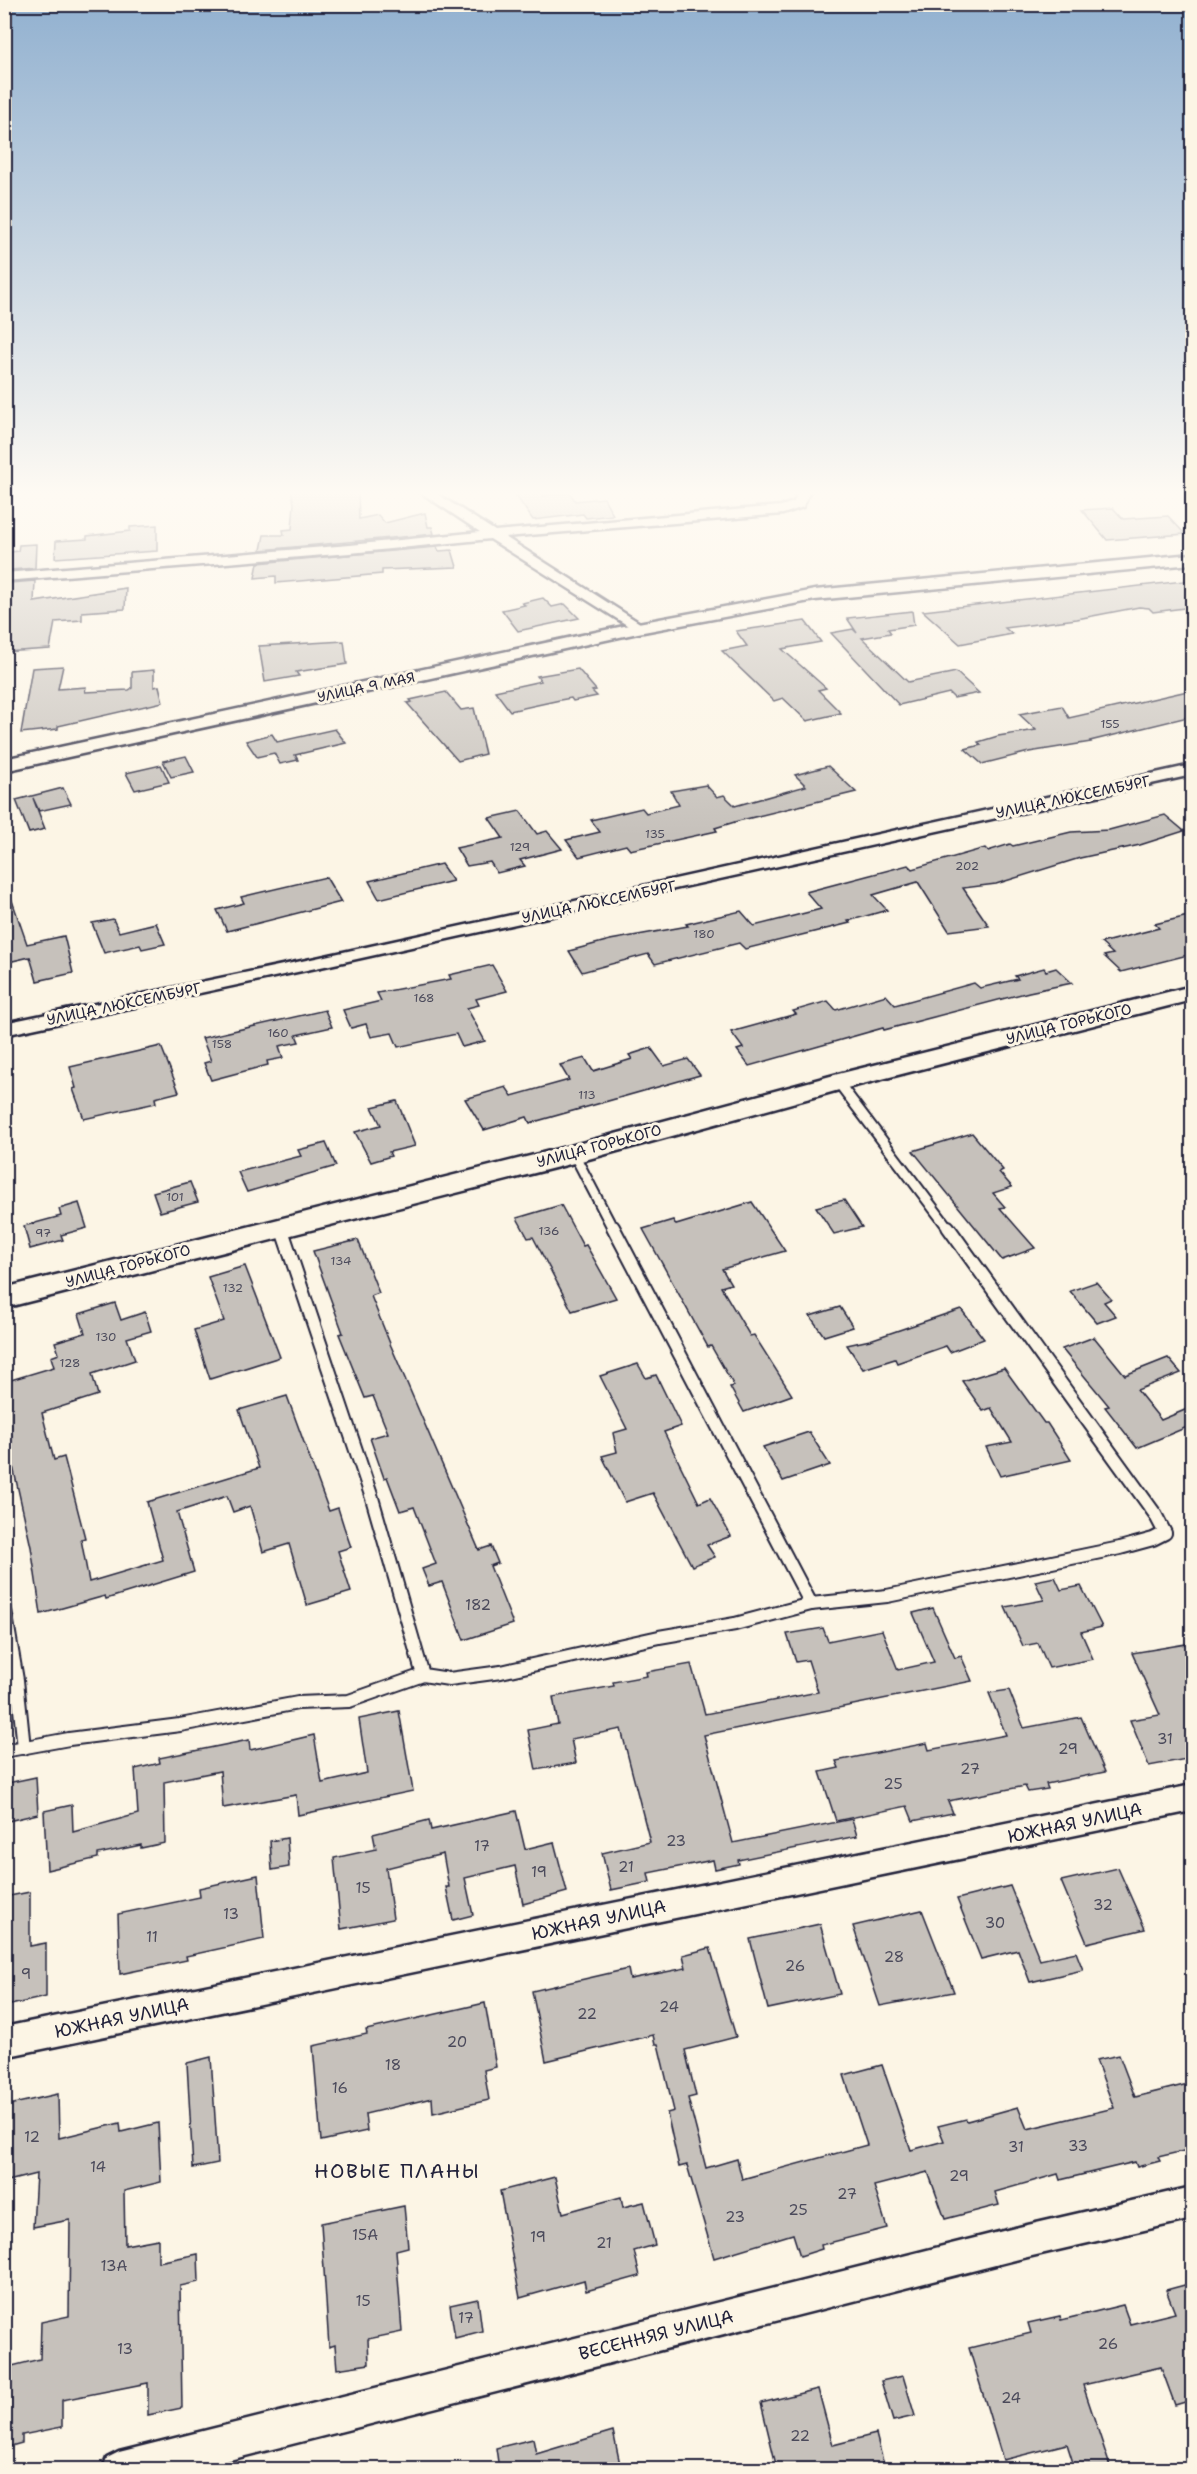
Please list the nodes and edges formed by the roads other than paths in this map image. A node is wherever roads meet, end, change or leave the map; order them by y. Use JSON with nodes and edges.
{"nodes":[{"id":1,"x":603,"y":605,"type":"edge"},
{"id":2,"x":763,"y":605,"type":"edge"},
{"id":3,"x":638,"y":628,"type":"junction"},
{"id":4,"x":4,"y":765,"type":"edge"},
{"id":5,"x":1192,"y":770,"type":"edge"},
{"id":6,"x":1192,"y":993,"type":"edge"},
{"id":7,"x":4,"y":1029,"type":"edge"},
{"id":8,"x":838,"y":1082,"type":"junction"},
{"id":9,"x":574,"y":1154,"type":"junction"},
{"id":10,"x":281,"y":1226,"type":"junction"},
{"id":11,"x":4,"y":1298,"type":"edge"},
{"id":12,"x":4,"y":1604,"type":"edge"},
{"id":13,"x":812,"y":1604,"type":"junction"},
{"id":14,"x":423,"y":1675,"type":"junction"},
{"id":15,"x":24,"y":1748,"type":"junction"},
{"id":16,"x":4,"y":1751,"type":"edge"},
{"id":17,"x":1192,"y":1798,"type":"edge"},
{"id":18,"x":4,"y":2042,"type":"edge"},
{"id":19,"x":1192,"y":2203,"type":"edge"},
{"id":20,"x":119,"y":2469,"type":"edge"}],
"edges":[{"from":1,"to":3,"type":"street"},
{"from":2,"to":3,"type":"street","name":"УЛИЦА 9 МАЯ"},
{"from":3,"to":4,"type":"street","name":"УЛИЦА 9 МАЯ"},
{"from":5,"to":7,"type":"street","name":"УЛИЦА ЛЮКСЕМБУРГ"},
{"from":6,"to":8,"type":"street","name":"УЛИЦА ГОРЬКОГО"},
{"from":8,"to":9,"type":"street","name":"УЛИЦА ГОРЬКОГО"},
{"from":8,"to":13,"type":"lane"},
{"from":9,"to":10,"type":"street","name":"УЛИЦА ГОРЬКОГО"},
{"from":9,"to":13,"type":"lane"},
{"from":10,"to":11,"type":"street","name":"УЛИЦА ГОРЬКОГО"},
{"from":10,"to":14,"type":"lane"},
{"from":12,"to":15,"type":"lane"},
{"from":13,"to":14,"type":"lane"},
{"from":14,"to":15,"type":"lane"},
{"from":15,"to":16,"type":"lane"},
{"from":17,"to":18,"type":"street","name":"ЮЖНАЯ УЛИЦА"},
{"from":19,"to":20,"type":"street","name":"ВЕСЕННЯЯ УЛИЦА"}]}
